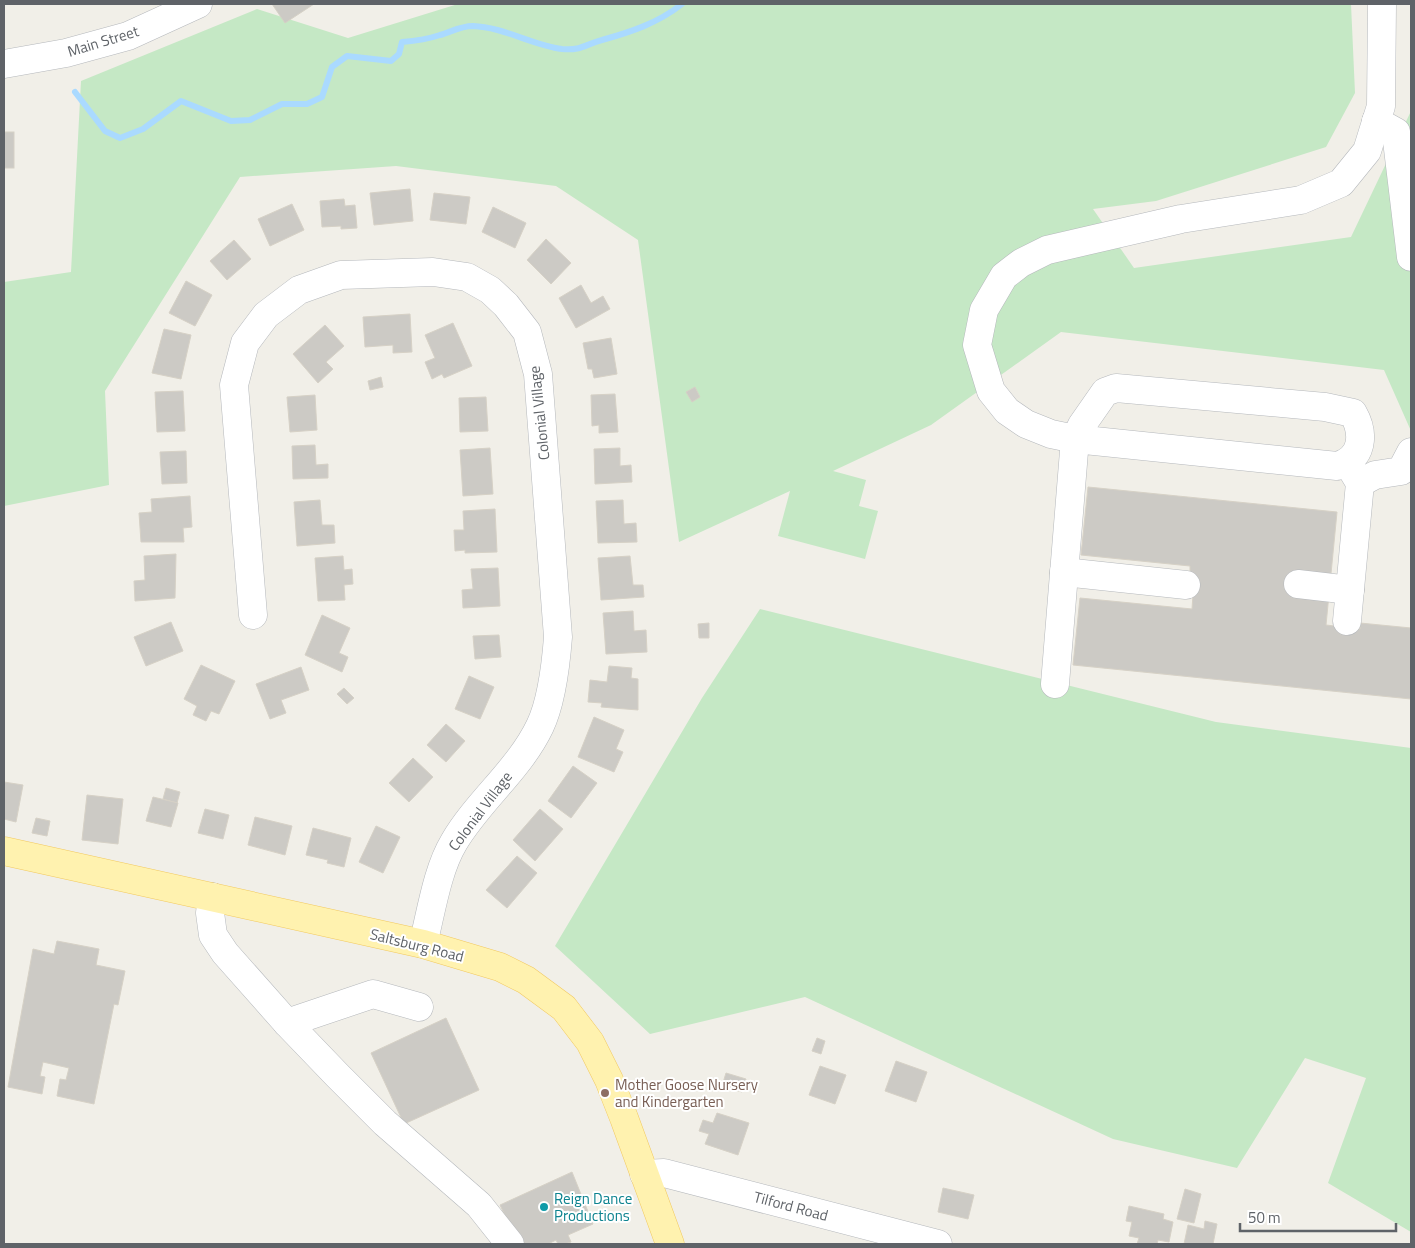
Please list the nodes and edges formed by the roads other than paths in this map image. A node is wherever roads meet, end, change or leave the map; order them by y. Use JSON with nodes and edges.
{"nodes":[{"id":1,"x":198,"y":4,"type":"edge"},
{"id":2,"x":1382,"y":4,"type":"edge"},
{"id":3,"x":4,"y":64,"type":"edge"},
{"id":4,"x":1395,"y":130,"type":"edge"},
{"id":5,"x":1411,"y":257,"type":"edge"},
{"id":6,"x":1075,"y":439,"type":"junction"},
{"id":7,"x":1408,"y":464,"type":"edge"},
{"id":8,"x":1354,"y":473,"type":"junction"},
{"id":9,"x":1064,"y":572,"type":"junction"},
{"id":10,"x":1298,"y":584,"type":"dead end"},
{"id":11,"x":1186,"y":585,"type":"dead end"},
{"id":12,"x":1350,"y":590,"type":"junction"},
{"id":13,"x":253,"y":615,"type":"dead end"},
{"id":14,"x":1347,"y":622,"type":"dead end"},
{"id":15,"x":1055,"y":684,"type":"dead end"},
{"id":16,"x":4,"y":851,"type":"edge"},
{"id":17,"x":212,"y":897,"type":"junction"},
{"id":18,"x":423,"y":944,"type":"junction"},
{"id":19,"x":419,"y":1007,"type":"dead end"},
{"id":20,"x":287,"y":1023,"type":"junction"},
{"id":21,"x":644,"y":1174,"type":"junction"},
{"id":22,"x":510,"y":1244,"type":"edge"},
{"id":23,"x":670,"y":1244,"type":"edge"},
{"id":24,"x":938,"y":1244,"type":"edge"}],
"edges":[{"from":1,"to":3,"type":"street","name":"Main Street"},
{"from":2,"to":4,"type":"street"},
{"from":4,"to":5,"type":"street"},
{"from":4,"to":6,"type":"street"},
{"from":6,"to":8,"type":"street"},
{"from":6,"to":8,"type":"street"},
{"from":6,"to":9,"type":"street"},
{"from":7,"to":8,"type":"street"},
{"from":8,"to":12,"type":"street"},
{"from":9,"to":11,"type":"street"},
{"from":9,"to":15,"type":"street"},
{"from":10,"to":12,"type":"street"},
{"from":12,"to":14,"type":"street"},
{"from":13,"to":18,"type":"street","name":"Colonial Village"},
{"from":16,"to":17,"type":"main road","name":"Saltsburg Road"},
{"from":17,"to":18,"type":"main road","name":"Saltsburg Road"},
{"from":17,"to":20,"type":"street"},
{"from":18,"to":21,"type":"main road","name":"Saltsburg Road"},
{"from":19,"to":20,"type":"street"},
{"from":20,"to":22,"type":"street"},
{"from":21,"to":23,"type":"main road","name":"Saltsburg Road"},
{"from":21,"to":24,"type":"street","name":"Tilford Road"}]}
